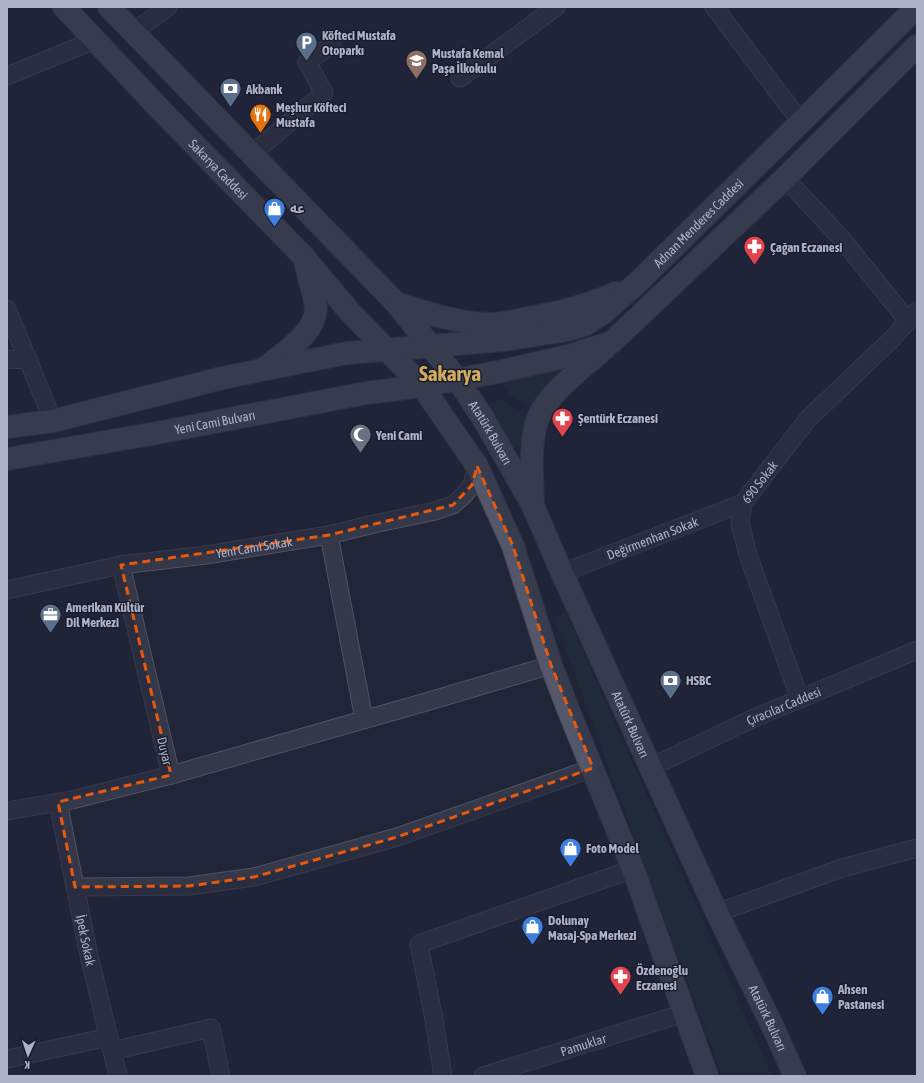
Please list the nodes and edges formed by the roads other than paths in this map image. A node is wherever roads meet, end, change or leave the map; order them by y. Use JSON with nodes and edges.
{"nodes":[{"id":1,"x":64,"y":7,"type":"edge"},
{"id":2,"x":109,"y":7,"type":"edge"},
{"id":3,"x":168,"y":7,"type":"edge"},
{"id":4,"x":556,"y":7,"type":"edge"},
{"id":5,"x":714,"y":7,"type":"edge"},
{"id":6,"x":917,"y":7,"type":"edge"},
{"id":7,"x":133,"y":32,"type":"junction"},
{"id":8,"x":95,"y":40,"type":"junction"},
{"id":9,"x":332,"y":45,"type":"dead end"},
{"id":10,"x":917,"y":46,"type":"edge"},
{"id":11,"x":7,"y":76,"type":"edge"},
{"id":12,"x":460,"y":78,"type":"dead end"},
{"id":13,"x":801,"y":122,"type":"junction"},
{"id":14,"x":252,"y":154,"type":"junction"},
{"id":15,"x":785,"y":178,"type":"junction"},
{"id":16,"x":303,"y":256,"type":"junction"},
{"id":17,"x":637,"y":283,"type":"junction"},
{"id":18,"x":396,"y":303,"type":"junction"},
{"id":19,"x":7,"y":309,"type":"edge"},
{"id":20,"x":913,"y":316,"type":"edge"},
{"id":21,"x":612,"y":342,"type":"junction"},
{"id":22,"x":432,"y":346,"type":"junction"},
{"id":23,"x":387,"y":350,"type":"junction"},
{"id":24,"x":7,"y":359,"type":"edge"},
{"id":25,"x":29,"y":360,"type":"junction"},
{"id":26,"x":263,"y":369,"type":"junction"},
{"id":27,"x":458,"y":378,"type":"junction"},
{"id":28,"x":422,"y":386,"type":"junction"},
{"id":29,"x":379,"y":390,"type":"junction"},
{"id":30,"x":442,"y":413,"type":"junction"},
{"id":31,"x":53,"y":421,"type":"junction"},
{"id":32,"x":7,"y":428,"type":"edge"},
{"id":33,"x":7,"y":459,"type":"edge"},
{"id":34,"x":477,"y":466,"type":"junction"},
{"id":35,"x":743,"y":503,"type":"junction"},
{"id":36,"x":534,"y":506,"type":"junction"},
{"id":37,"x":329,"y":535,"type":"junction"},
{"id":38,"x":121,"y":565,"type":"junction"},
{"id":39,"x":562,"y":573,"type":"junction"},
{"id":40,"x":7,"y":590,"type":"edge"},
{"id":41,"x":917,"y":650,"type":"edge"},
{"id":42,"x":551,"y":665,"type":"junction"},
{"id":43,"x":800,"y":699,"type":"junction"},
{"id":44,"x":364,"y":719,"type":"junction"},
{"id":45,"x":652,"y":767,"type":"junction"},
{"id":46,"x":593,"y":768,"type":"junction"},
{"id":47,"x":171,"y":775,"type":"junction"},
{"id":48,"x":58,"y":802,"type":"junction"},
{"id":49,"x":7,"y":811,"type":"edge"},
{"id":50,"x":917,"y":848,"type":"edge"},
{"id":51,"x":633,"y":869,"type":"junction"},
{"id":52,"x":75,"y":886,"type":"junction"},
{"id":53,"x":718,"y":913,"type":"junction"},
{"id":54,"x":684,"y":1013,"type":"junction"},
{"id":55,"x":111,"y":1044,"type":"junction"},
{"id":56,"x":7,"y":1059,"type":"edge"},
{"id":57,"x":118,"y":1076,"type":"edge"},
{"id":58,"x":221,"y":1076,"type":"edge"},
{"id":59,"x":443,"y":1076,"type":"edge"},
{"id":60,"x":483,"y":1076,"type":"edge"},
{"id":61,"x":707,"y":1076,"type":"edge"},
{"id":62,"x":795,"y":1076,"type":"edge"}],
"edges":[{"from":1,"to":8,"type":"main road","name":"Sakarya Caddesi"},
{"from":2,"to":7,"type":"main road"},
{"from":3,"to":7,"type":"street"},
{"from":4,"to":12,"type":"street"},
{"from":5,"to":13,"type":"street"},
{"from":6,"to":13,"type":"main road","name":"Adnan Menderes Caddesi"},
{"from":7,"to":14,"type":"main road"},
{"from":8,"to":11,"type":"street"},
{"from":8,"to":16,"type":"main road","name":"Sakarya Caddesi"},
{"from":9,"to":14,"type":"street"},
{"from":10,"to":15,"type":"main road","name":"Adnan Menderes Caddesi"},
{"from":13,"to":17,"type":"main road","name":"Adnan Menderes Caddesi"},
{"from":14,"to":18,"type":"main road"},
{"from":15,"to":20,"type":"street"},
{"from":15,"to":21,"type":"main road","name":"Adnan Menderes Caddesi"},
{"from":16,"to":23,"type":"main road","name":"Sakarya Caddesi"},
{"from":16,"to":26,"type":"main road"},
{"from":17,"to":18,"type":"main road"},
{"from":17,"to":22,"type":"main road","name":"Adnan Menderes Caddesi"},
{"from":18,"to":22,"type":"main road"},
{"from":19,"to":25,"type":"street"},
{"from":20,"to":35,"type":"street","name":"690 Sokak"},
{"from":21,"to":27,"type":"main road","name":"Adnan Menderes Caddesi"},
{"from":21,"to":36,"type":"main road"},
{"from":22,"to":23,"type":"main road","name":"Adnan Menderes Caddesi"},
{"from":22,"to":27,"type":"main road","name":"Atatürk Bulvarı"},
{"from":23,"to":26,"type":"main road"},
{"from":23,"to":28,"type":"main road","name":"Sakarya Caddesi"},
{"from":24,"to":25,"type":"street"},
{"from":25,"to":31,"type":"street"},
{"from":26,"to":31,"type":"main road"},
{"from":27,"to":28,"type":"main road","name":"Adnan Menderes Caddesi"},
{"from":27,"to":36,"type":"main road","name":"Atatürk Bulvarı"},
{"from":28,"to":29,"type":"main road","name":"Yeni Cami Bulvarı"},
{"from":28,"to":30,"type":"main road"},
{"from":29,"to":30,"type":"main road"},
{"from":29,"to":33,"type":"main road","name":"Yeni Cami Bulvarı"},
{"from":30,"to":34,"type":"main road"},
{"from":31,"to":32,"type":"main road"},
{"from":34,"to":37,"type":"street","name":"Yeni Cami Sokak"},
{"from":34,"to":42,"type":"main road"},
{"from":35,"to":39,"type":"street","name":"Değirmenhan Sokak"},
{"from":35,"to":43,"type":"street","name":"690 Sokak"},
{"from":36,"to":39,"type":"main road","name":"Atatürk Bulvarı"},
{"from":37,"to":38,"type":"street","name":"Yeni Cami Sokak"},
{"from":37,"to":44,"type":"street"},
{"from":38,"to":40,"type":"street","name":"Yeni Cami Sokak"},
{"from":38,"to":47,"type":"street","name":"Duyar"},
{"from":39,"to":45,"type":"main road","name":"Atatürk Bulvarı"},
{"from":41,"to":43,"type":"street","name":"Çıracılar Caddesi"},
{"from":42,"to":44,"type":"street"},
{"from":42,"to":46,"type":"main road"},
{"from":43,"to":45,"type":"street","name":"Çıracılar Caddesi"},
{"from":44,"to":47,"type":"street"},
{"from":45,"to":53,"type":"main road","name":"Atatürk Bulvarı"},
{"from":46,"to":51,"type":"main road"},
{"from":46,"to":52,"type":"street"},
{"from":47,"to":48,"type":"street","name":"Duyar"},
{"from":48,"to":49,"type":"street","name":"Duyar"},
{"from":48,"to":52,"type":"street","name":"İpek Sokak"},
{"from":50,"to":53,"type":"street"},
{"from":51,"to":54,"type":"main road"},
{"from":51,"to":59,"type":"street"},
{"from":52,"to":55,"type":"street","name":"İpek Sokak"},
{"from":53,"to":62,"type":"main road","name":"Atatürk Bulvarı"},
{"from":54,"to":60,"type":"street","name":"Pamuklar"},
{"from":54,"to":61,"type":"main road"},
{"from":55,"to":56,"type":"street"},
{"from":55,"to":57,"type":"street","name":"İpek Sokak"},
{"from":55,"to":58,"type":"street"}]}
